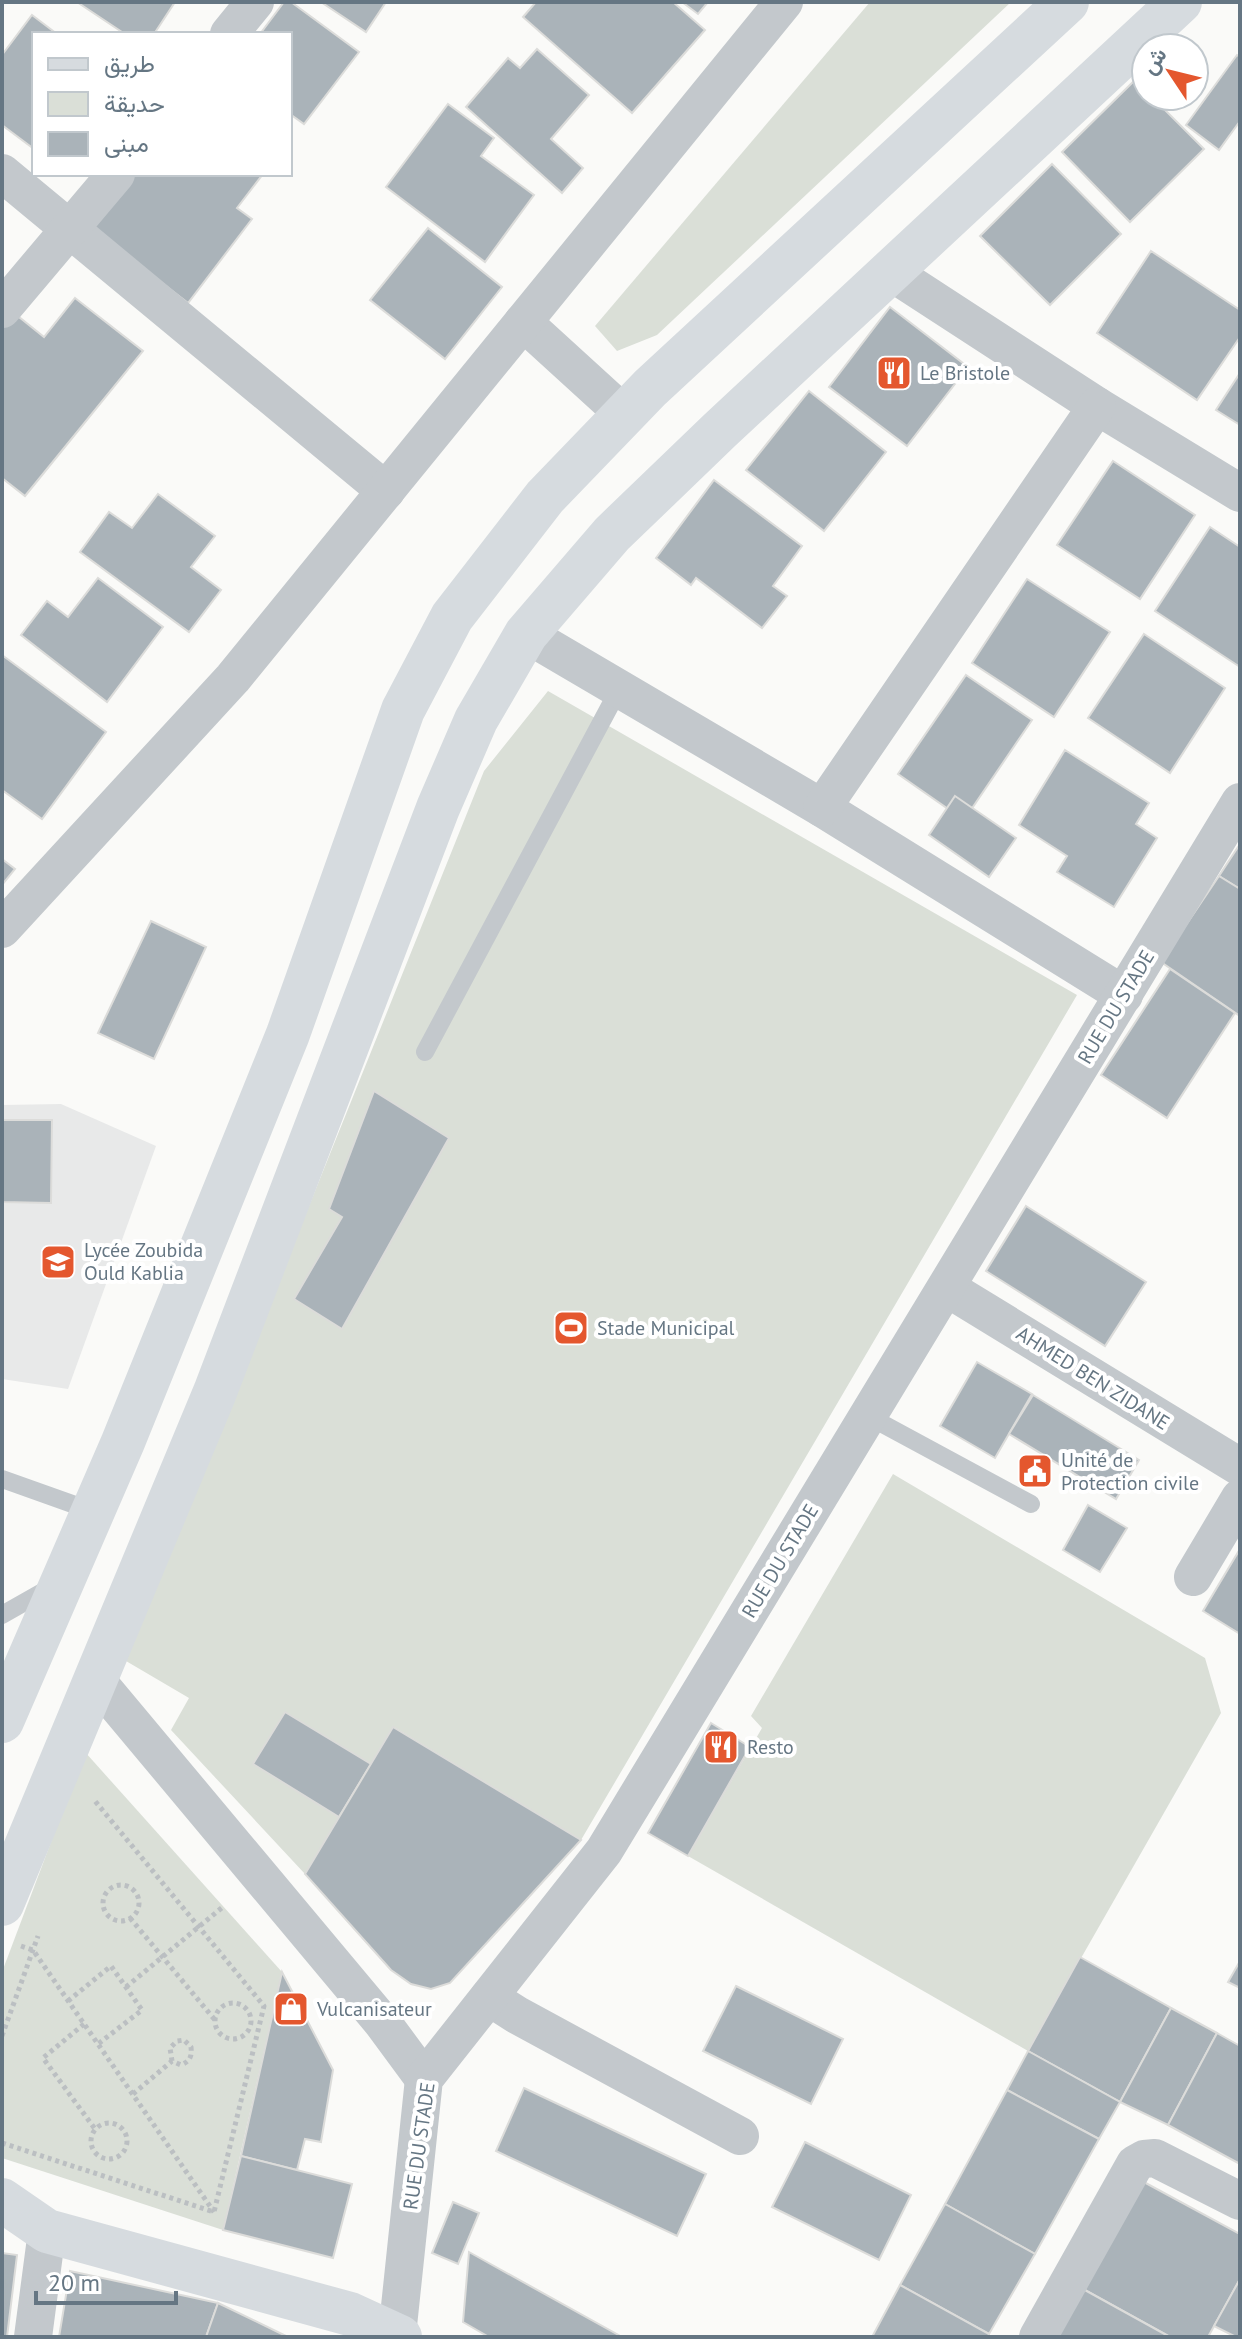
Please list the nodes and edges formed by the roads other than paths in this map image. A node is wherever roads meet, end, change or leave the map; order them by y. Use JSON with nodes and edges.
{"nodes":[{"id":1,"x":255,"y":2,"type":"edge"},
{"id":2,"x":784,"y":2,"type":"edge"},
{"id":3,"x":1067,"y":2,"type":"edge"},
{"id":4,"x":1180,"y":2,"type":"edge"},
{"id":5,"x":231,"y":32,"type":"edge"},
{"id":6,"x":2,"y":173,"type":"edge"},
{"id":7,"x":114,"y":176,"type":"edge"},
{"id":8,"x":71,"y":230,"type":"junction"},
{"id":9,"x":891,"y":272,"type":"junction"},
{"id":10,"x":2,"y":309,"type":"edge"},
{"id":11,"x":523,"y":322,"type":"junction"},
{"id":12,"x":1097,"y":406,"type":"junction"},
{"id":13,"x":625,"y":415,"type":"junction"},
{"id":14,"x":386,"y":491,"type":"junction"},
{"id":15,"x":1240,"y":493,"type":"edge"},
{"id":16,"x":526,"y":634,"type":"junction"},
{"id":17,"x":619,"y":689,"type":"junction"},
{"id":18,"x":1240,"y":802,"type":"edge"},
{"id":19,"x":822,"y":808,"type":"junction"},
{"id":20,"x":2,"y":929,"type":"edge"},
{"id":21,"x":1124,"y":995,"type":"junction"},
{"id":22,"x":425,"y":1052,"type":"dead end"},
{"id":23,"x":947,"y":1288,"type":"junction"},
{"id":24,"x":868,"y":1416,"type":"junction"},
{"id":25,"x":1240,"y":1467,"type":"edge"},
{"id":26,"x":2,"y":1479,"type":"edge"},
{"id":27,"x":1240,"y":1498,"type":"edge"},
{"id":28,"x":1031,"y":1504,"type":"dead end"},
{"id":29,"x":92,"y":1511,"type":"junction"},
{"id":30,"x":1193,"y":1577,"type":"dead end"},
{"id":31,"x":63,"y":1581,"type":"junction"},
{"id":32,"x":2,"y":1615,"type":"edge"},
{"id":33,"x":96,"y":1680,"type":"junction"},
{"id":34,"x":2,"y":1721,"type":"edge"},
{"id":35,"x":2,"y":1904,"type":"edge"},
{"id":36,"x":489,"y":1997,"type":"junction"},
{"id":37,"x":424,"y":2079,"type":"junction"},
{"id":38,"x":740,"y":2136,"type":"dead end"},
{"id":39,"x":1240,"y":2201,"type":"edge"},
{"id":40,"x":4,"y":2203,"type":"edge"},
{"id":41,"x":47,"y":2231,"type":"junction"},
{"id":42,"x":399,"y":2336,"type":"edge"},
{"id":43,"x":33,"y":2337,"type":"edge"},
{"id":44,"x":1038,"y":2337,"type":"edge"}],
"edges":[{"from":1,"to":5,"type":"street"},
{"from":2,"to":11,"type":"street"},
{"from":3,"to":13,"type":"main road"},
{"from":4,"to":9,"type":"main road"},
{"from":6,"to":8,"type":"street"},
{"from":7,"to":8,"type":"street"},
{"from":8,"to":10,"type":"street"},
{"from":8,"to":14,"type":"street"},
{"from":9,"to":12,"type":"street"},
{"from":9,"to":16,"type":"main road"},
{"from":11,"to":13,"type":"street"},
{"from":11,"to":14,"type":"street"},
{"from":12,"to":15,"type":"street"},
{"from":12,"to":19,"type":"street"},
{"from":13,"to":29,"type":"main road"},
{"from":14,"to":20,"type":"street"},
{"from":16,"to":17,"type":"street"},
{"from":16,"to":33,"type":"main road"},
{"from":17,"to":19,"type":"street"},
{"from":17,"to":22,"type":"lane"},
{"from":18,"to":21,"type":"street","name":"RUE DU STADE"},
{"from":19,"to":21,"type":"street"},
{"from":21,"to":23,"type":"street","name":"RUE DU STADE"},
{"from":23,"to":24,"type":"street","name":"RUE DU STADE"},
{"from":23,"to":25,"type":"street","name":"AHMED BEN ZIDANE"},
{"from":24,"to":28,"type":"lane"},
{"from":24,"to":36,"type":"street","name":"RUE DU STADE"},
{"from":26,"to":29,"type":"lane"},
{"from":27,"to":30,"type":"street"},
{"from":29,"to":31,"type":"main road"},
{"from":31,"to":32,"type":"lane"},
{"from":31,"to":34,"type":"main road"},
{"from":33,"to":35,"type":"main road"},
{"from":33,"to":37,"type":"street"},
{"from":36,"to":37,"type":"street","name":"RUE DU STADE"},
{"from":36,"to":38,"type":"street"},
{"from":37,"to":42,"type":"street","name":"RUE DU STADE"},
{"from":39,"to":44,"type":"street"},
{"from":40,"to":41,"type":"main road"},
{"from":41,"to":42,"type":"main road"},
{"from":41,"to":43,"type":"street"}]}
